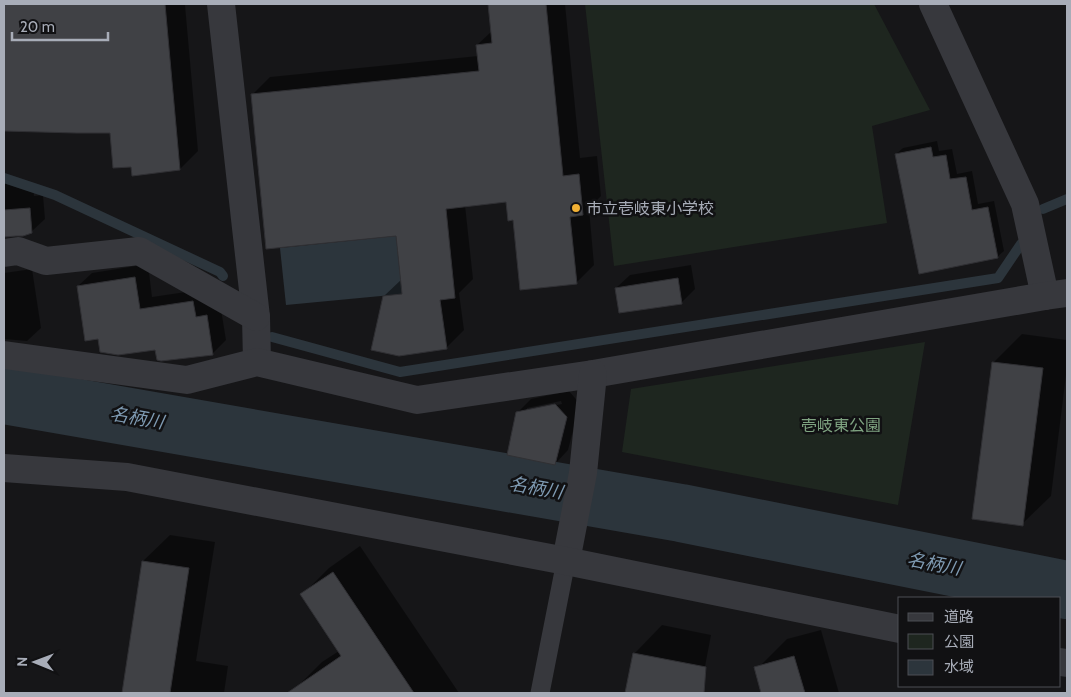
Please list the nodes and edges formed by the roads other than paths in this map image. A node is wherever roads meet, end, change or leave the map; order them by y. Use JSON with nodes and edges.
{"nodes":[{"id":1,"x":221,"y":4,"type":"edge"},
{"id":2,"x":933,"y":4,"type":"edge"},
{"id":3,"x":4,"y":253,"type":"edge"},
{"id":4,"x":1056,"y":295,"type":"edge"},
{"id":5,"x":256,"y":317,"type":"junction"},
{"id":6,"x":4,"y":354,"type":"edge"},
{"id":7,"x":256,"y":362,"type":"junction"},
{"id":8,"x":593,"y":374,"type":"junction"},
{"id":9,"x":4,"y":468,"type":"edge"},
{"id":10,"x":566,"y":561,"type":"junction"},
{"id":11,"x":898,"y":629,"type":"edge"},
{"id":12,"x":540,"y":693,"type":"edge"}],
"edges":[{"from":1,"to":5,"type":"street"},
{"from":2,"to":4,"type":"street"},
{"from":3,"to":5,"type":"street"},
{"from":4,"to":8,"type":"street"},
{"from":5,"to":7,"type":"street"},
{"from":6,"to":7,"type":"street"},
{"from":7,"to":8,"type":"street"},
{"from":8,"to":10,"type":"street"},
{"from":9,"to":10,"type":"street"},
{"from":10,"to":11,"type":"street"},
{"from":10,"to":12,"type":"lane"}]}
